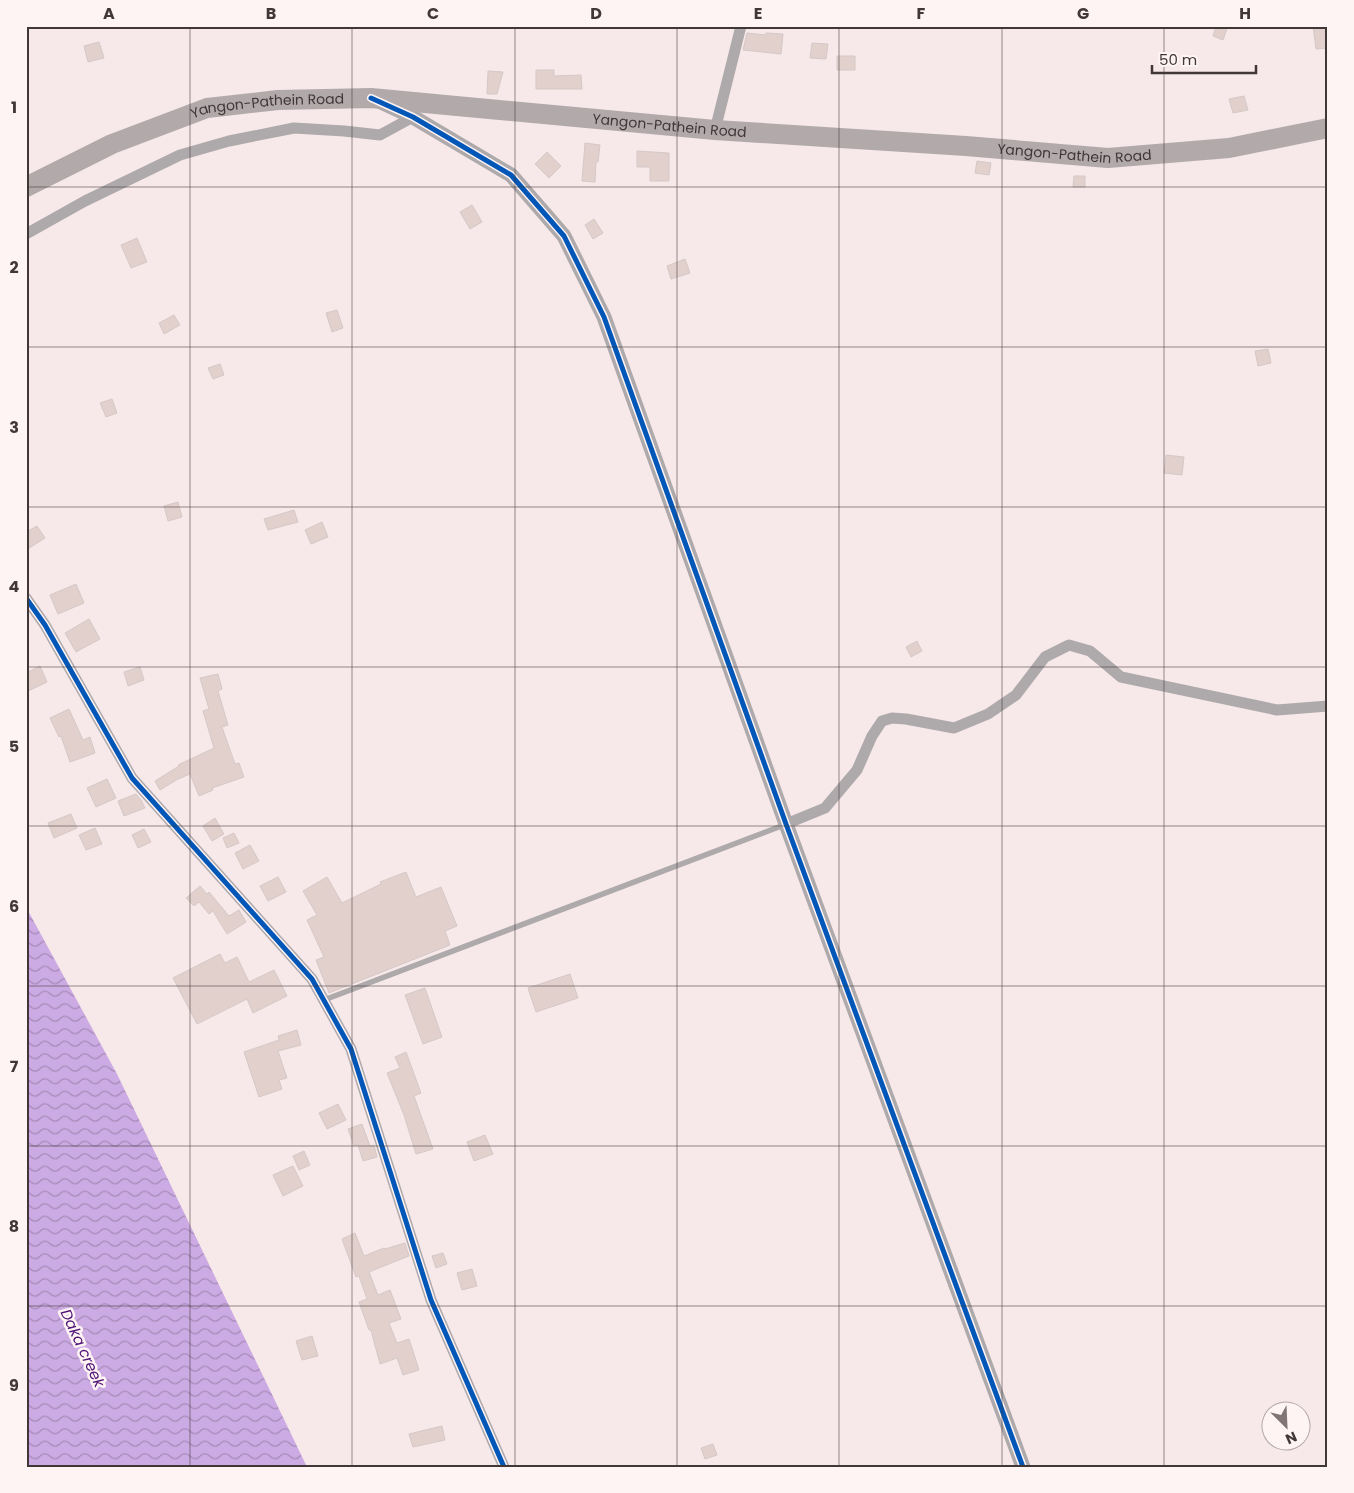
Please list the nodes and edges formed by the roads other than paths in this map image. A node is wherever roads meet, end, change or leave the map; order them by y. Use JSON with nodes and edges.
{"nodes":[{"id":1,"x":742,"y":26,"type":"edge"},
{"id":2,"x":371,"y":98,"type":"junction"},
{"id":3,"x":413,"y":117,"type":"junction"},
{"id":4,"x":1328,"y":128,"type":"edge"},
{"id":5,"x":715,"y":130,"type":"junction"},
{"id":6,"x":26,"y":187,"type":"edge"},
{"id":7,"x":26,"y":234,"type":"edge"},
{"id":8,"x":26,"y":598,"type":"edge"},
{"id":9,"x":1328,"y":706,"type":"edge"},
{"id":10,"x":786,"y":824,"type":"junction"},
{"id":11,"x":324,"y":1000,"type":"junction"},
{"id":12,"x":504,"y":1467,"type":"edge"},
{"id":13,"x":1022,"y":1467,"type":"edge"}],
"edges":[{"from":1,"to":5,"type":"street"},
{"from":2,"to":3,"type":"street"},
{"from":2,"to":5,"type":"highway","name":"Yangon-Pathein Road"},
{"from":2,"to":6,"type":"highway","name":"Yangon-Pathein Road"},
{"from":3,"to":7,"type":"street"},
{"from":3,"to":10,"type":"street"},
{"from":4,"to":5,"type":"highway","name":"Yangon-Pathein Road"},
{"from":8,"to":11,"type":"street"},
{"from":9,"to":10,"type":"street"},
{"from":10,"to":11,"type":"lane"},
{"from":10,"to":13,"type":"street"},
{"from":11,"to":12,"type":"street"}]}
